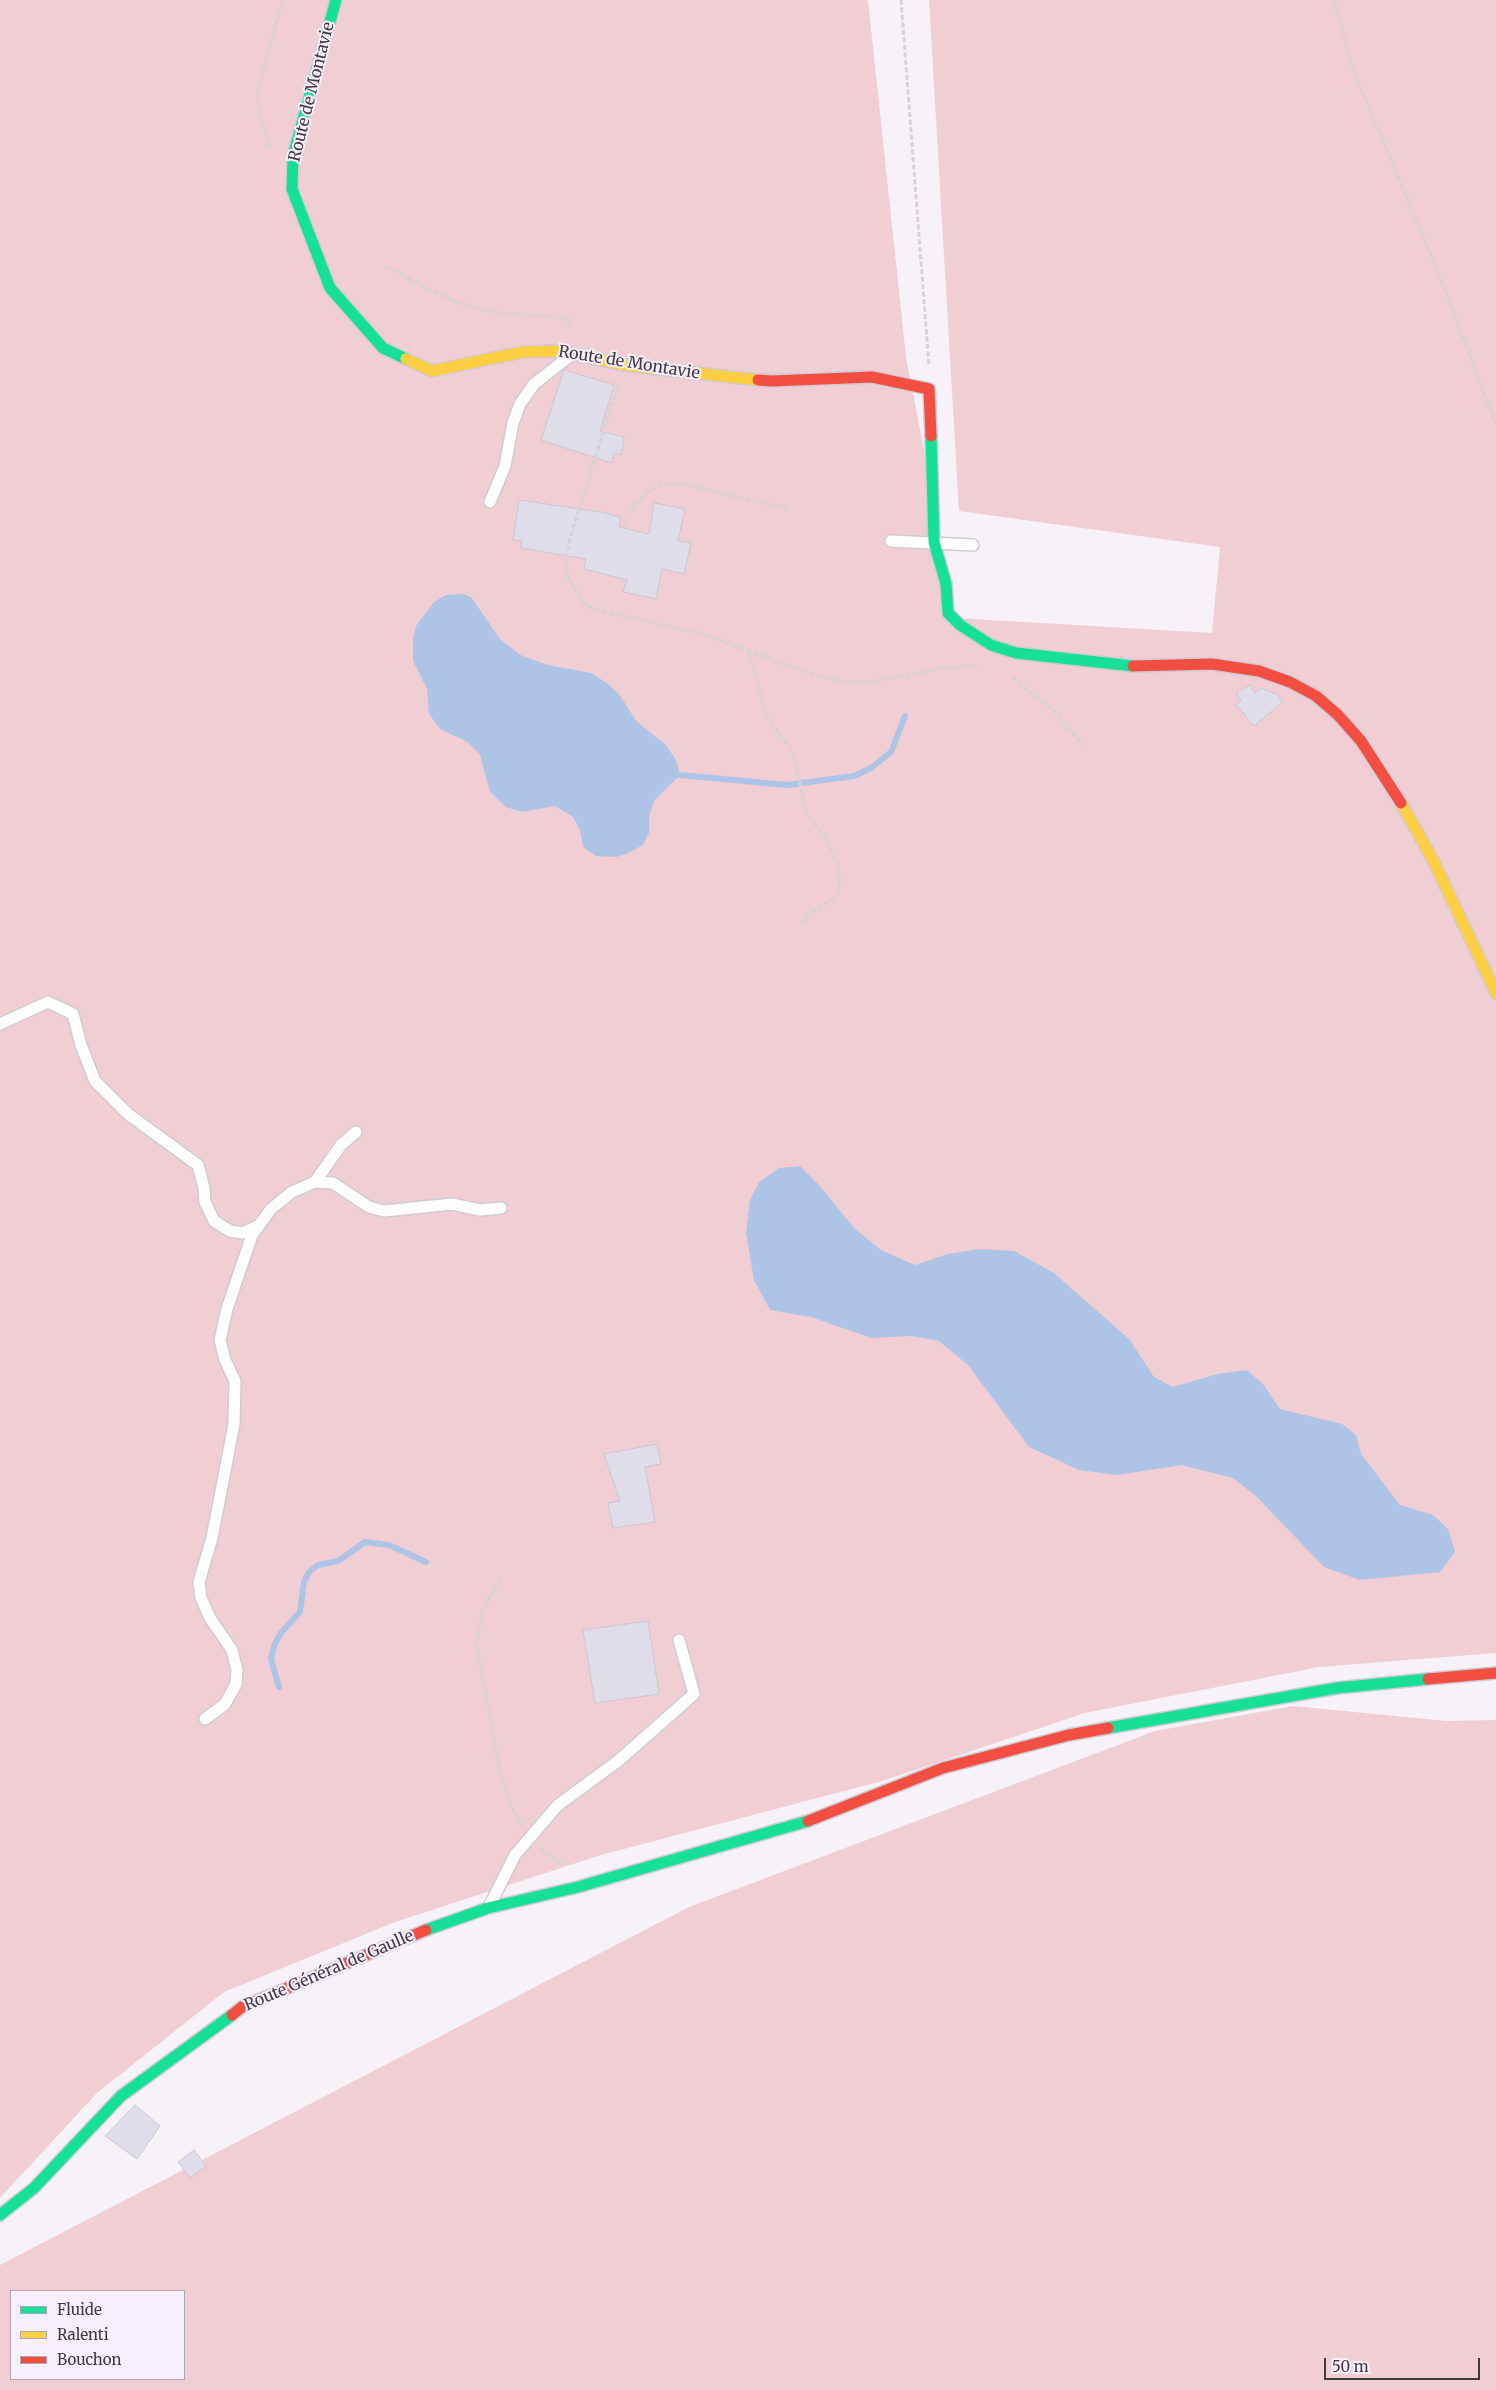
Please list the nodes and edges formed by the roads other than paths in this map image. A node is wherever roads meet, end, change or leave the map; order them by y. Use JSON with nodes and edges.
{"nodes":[{"id":1,"x":336,"y":0,"type":"edge"},
{"id":2,"x":573,"y":353,"type":"junction"},
{"id":3,"x":490,"y":502,"type":"dead end"},
{"id":4,"x":891,"y":541,"type":"dead end"},
{"id":5,"x":934,"y":542,"type":"junction"},
{"id":6,"x":973,"y":545,"type":"dead end"},
{"id":7,"x":1496,"y":993,"type":"edge"},
{"id":8,"x":0,"y":1024,"type":"edge"},
{"id":9,"x":356,"y":1132,"type":"dead end"},
{"id":10,"x":315,"y":1182,"type":"junction"},
{"id":11,"x":501,"y":1208,"type":"dead end"},
{"id":12,"x":259,"y":1225,"type":"junction"},
{"id":13,"x":679,"y":1640,"type":"dead end"},
{"id":14,"x":1496,"y":1673,"type":"edge"},
{"id":15,"x":205,"y":1719,"type":"dead end"},
{"id":16,"x":488,"y":1908,"type":"junction"},
{"id":17,"x":0,"y":2214,"type":"edge"}],
"edges":[{"from":1,"to":2,"type":"street","name":"Route de Montavie"},
{"from":2,"to":3,"type":"lane"},
{"from":2,"to":5,"type":"street","name":"Route de Montavie"},
{"from":4,"to":5,"type":"lane"},
{"from":5,"to":6,"type":"lane"},
{"from":5,"to":7,"type":"street"},
{"from":8,"to":12,"type":"lane"},
{"from":9,"to":10,"type":"lane"},
{"from":10,"to":11,"type":"lane"},
{"from":10,"to":12,"type":"lane"},
{"from":12,"to":15,"type":"lane"},
{"from":13,"to":16,"type":"lane"},
{"from":14,"to":16,"type":"street","name":"Route Général de Gaulle"},
{"from":16,"to":17,"type":"street","name":"Route Général de Gaulle"}]}
